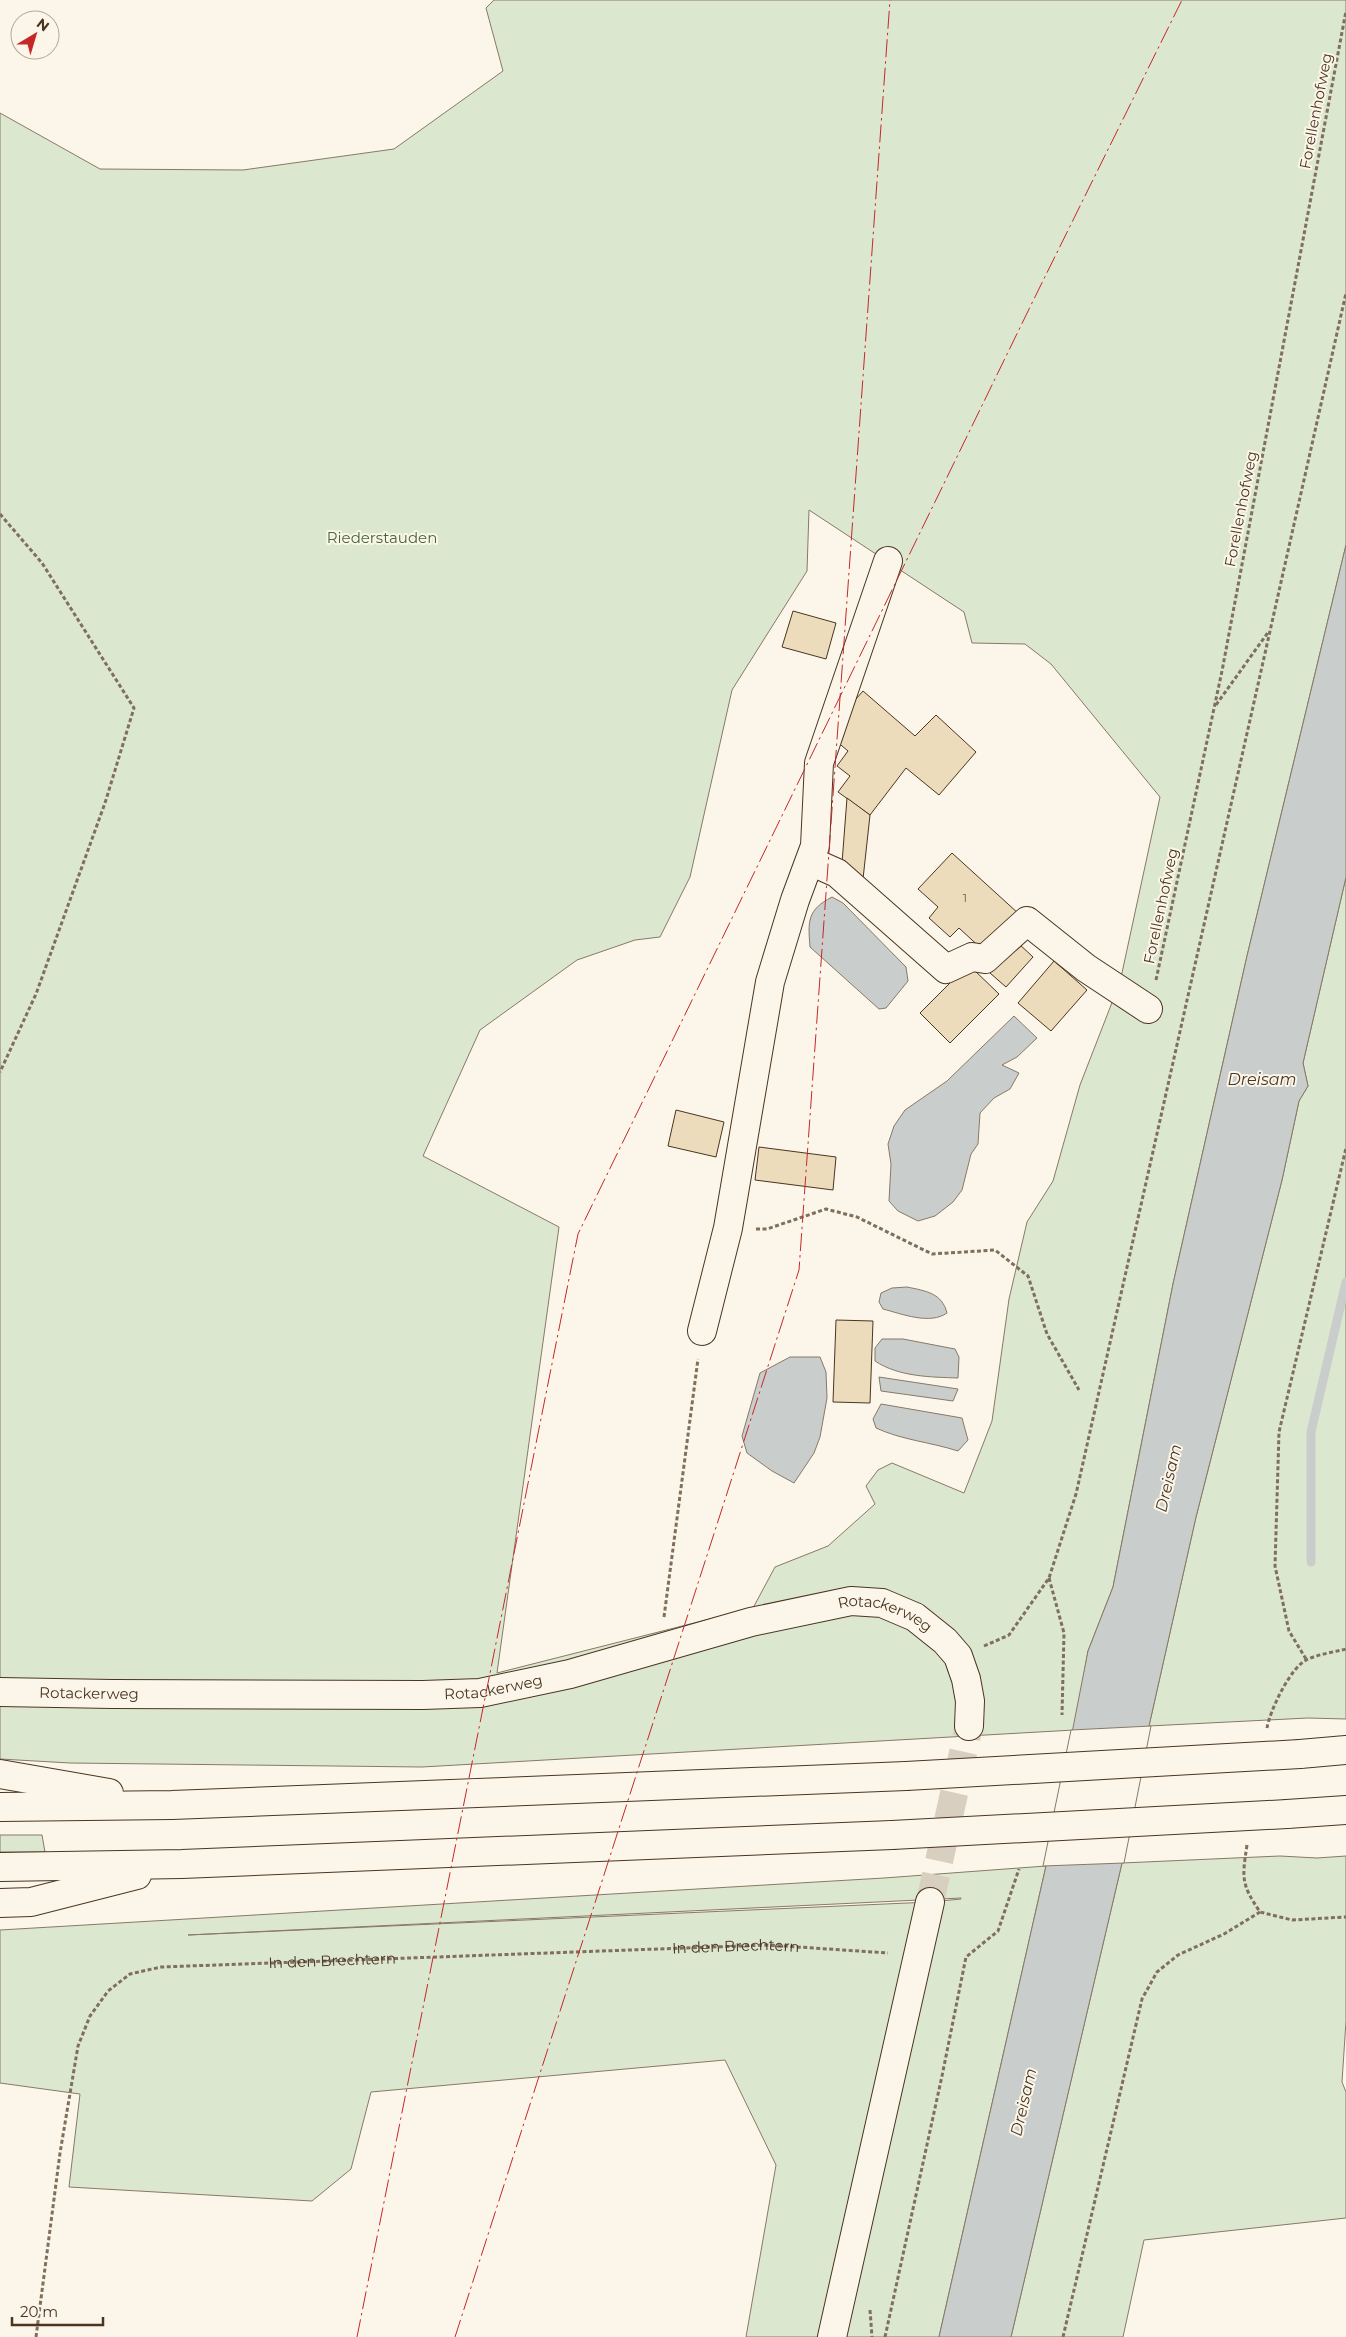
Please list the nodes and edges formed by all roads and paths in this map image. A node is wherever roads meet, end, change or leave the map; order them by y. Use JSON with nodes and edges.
{"nodes":[{"id":1,"x":1346,"y":11,"type":"edge"},
{"id":2,"x":1346,"y":293,"type":"edge"},
{"id":3,"x":0,"y":514,"type":"edge"},
{"id":4,"x":888,"y":561,"type":"dead end"},
{"id":5,"x":1271,"y":628,"type":"junction"},
{"id":6,"x":1215,"y":708,"type":"junction"},
{"id":7,"x":810,"y":861,"type":"junction"},
{"id":8,"x":1148,"y":1009,"type":"joint"},
{"id":9,"x":0,"y":1072,"type":"edge"},
{"id":10,"x":1346,"y":1148,"type":"edge"},
{"id":11,"x":728,"y":1228,"type":"junction"},
{"id":12,"x":702,"y":1331,"type":"joint"},
{"id":13,"x":1079,"y":1390,"type":"dead end"},
{"id":14,"x":1048,"y":1578,"type":"junction"},
{"id":15,"x":660,"y":1649,"type":"junction"},
{"id":16,"x":1346,"y":1649,"type":"edge"},
{"id":17,"x":958,"y":1656,"type":"junction"},
{"id":18,"x":1306,"y":1659,"type":"junction"},
{"id":19,"x":0,"y":1692,"type":"edge"},
{"id":20,"x":1062,"y":1715,"type":"dead end"},
{"id":21,"x":1269,"y":1716,"type":"dead end"},
{"id":22,"x":969,"y":1726,"type":"tunnel mouth"},
{"id":23,"x":1346,"y":1750,"type":"edge"},
{"id":24,"x":0,"y":1774,"type":"edge"},
{"id":25,"x":172,"y":1805,"type":"junction"},
{"id":26,"x":0,"y":1807,"type":"edge"},
{"id":27,"x":1346,"y":1810,"type":"edge"},
{"id":28,"x":182,"y":1864,"type":"junction"},
{"id":29,"x":0,"y":1867,"type":"edge"},
{"id":30,"x":1019,"y":1869,"type":"dead end"},
{"id":31,"x":1242,"y":1873,"type":"dead end"},
{"id":32,"x":930,"y":1902,"type":"tunnel mouth"},
{"id":33,"x":0,"y":1903,"type":"edge"},
{"id":34,"x":1260,"y":1912,"type":"junction"},
{"id":35,"x":1346,"y":1917,"type":"edge"},
{"id":36,"x":919,"y":1955,"type":"junction"},
{"id":37,"x":36,"y":2337,"type":"edge"},
{"id":38,"x":832,"y":2337,"type":"edge"},
{"id":39,"x":885,"y":2337,"type":"edge"},
{"id":40,"x":1063,"y":2337,"type":"edge"}],
"edges":[{"from":1,"to":6,"type":"path","name":"Forellenhofweg"},
{"from":2,"to":5,"type":"path"},
{"from":3,"to":9,"type":"path"},
{"from":4,"to":7,"type":"main road"},
{"from":5,"to":6,"type":"path"},
{"from":5,"to":14,"type":"path"},
{"from":6,"to":8,"type":"path","name":"Forellenhofweg"},
{"from":7,"to":8,"type":"main road"},
{"from":7,"to":11,"type":"main road"},
{"from":10,"to":18,"type":"path"},
{"from":11,"to":12,"type":"main road"},
{"from":11,"to":13,"type":"path"},
{"from":12,"to":15,"type":"path"},
{"from":14,"to":17,"type":"path"},
{"from":14,"to":20,"type":"path"},
{"from":15,"to":17,"type":"main road","name":"Rotackerweg"},
{"from":15,"to":19,"type":"main road","name":"Rotackerweg"},
{"from":16,"to":18,"type":"path"},
{"from":17,"to":22,"type":"main road"},
{"from":18,"to":21,"type":"path"},
{"from":23,"to":25,"type":"main road","bridge":true},
{"from":24,"to":25,"type":"main road"},
{"from":25,"to":26,"type":"main road"},
{"from":27,"to":28,"type":"main road","bridge":true},
{"from":28,"to":29,"type":"main road"},
{"from":28,"to":33,"type":"main road"},
{"from":30,"to":39,"type":"path"},
{"from":31,"to":34,"type":"path"},
{"from":32,"to":36,"type":"main road"},
{"from":34,"to":35,"type":"path"},
{"from":34,"to":40,"type":"path"},
{"from":36,"to":37,"type":"path","name":"In den Brechtern"},
{"from":36,"to":38,"type":"main road"}]}
